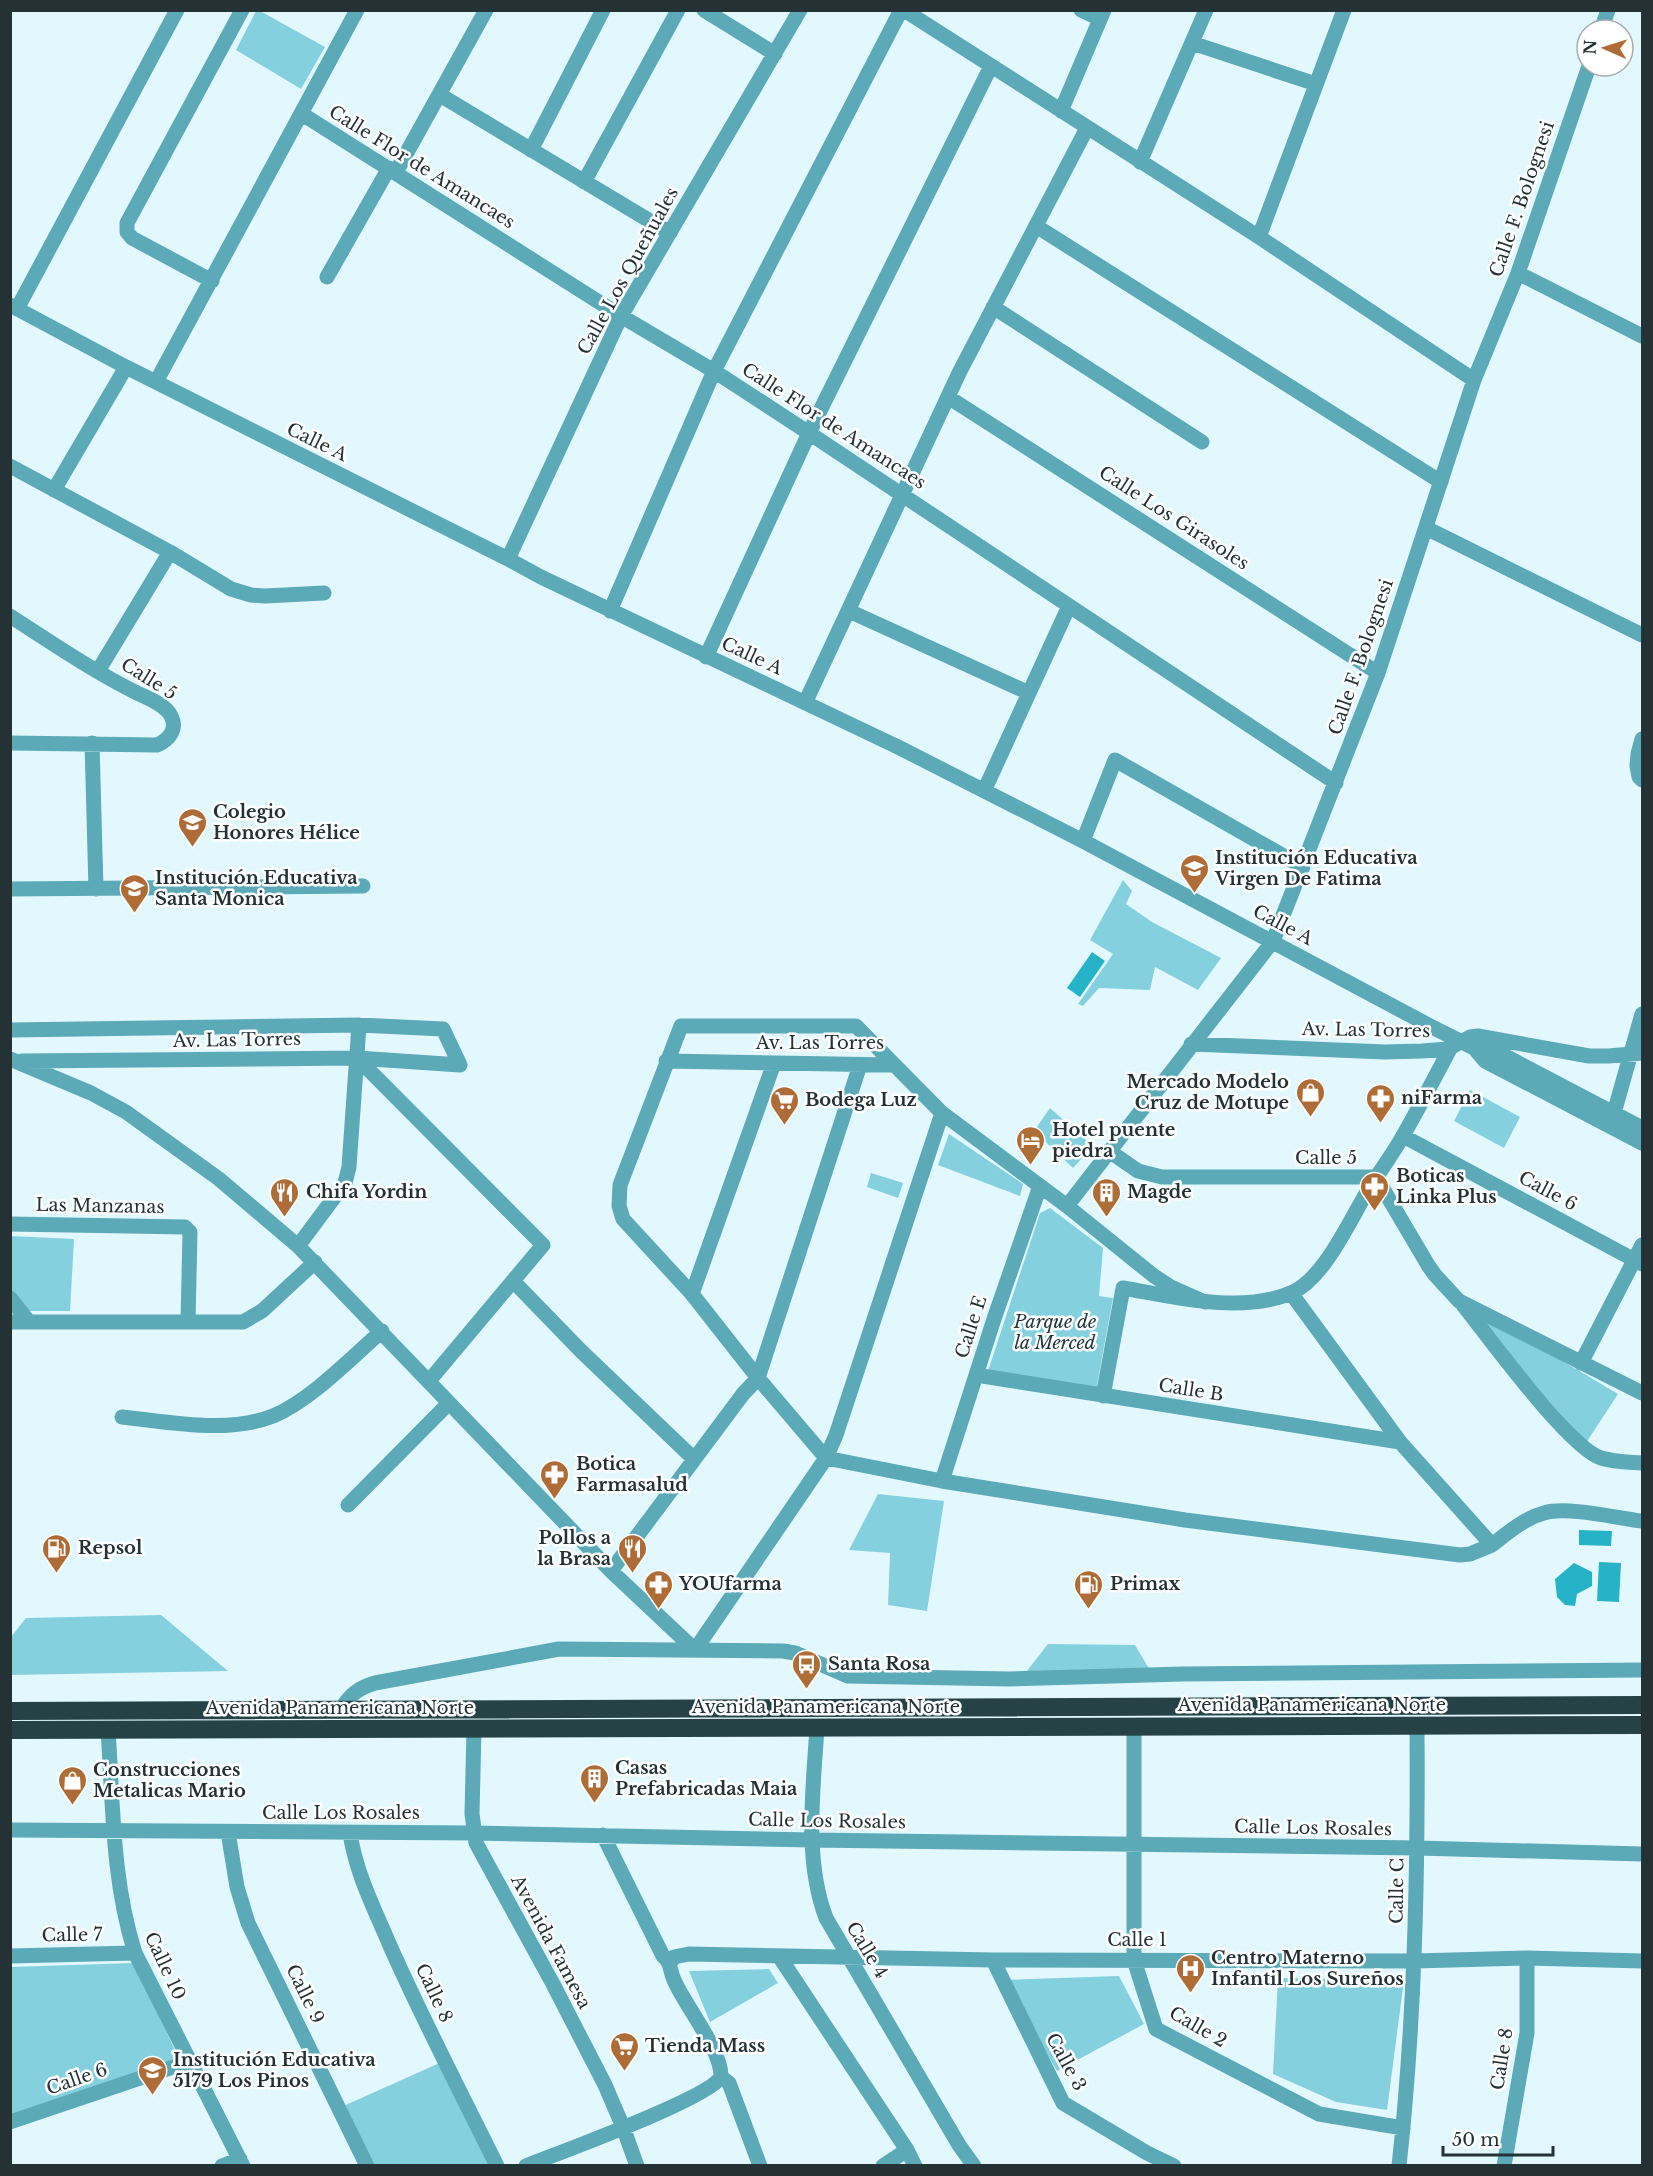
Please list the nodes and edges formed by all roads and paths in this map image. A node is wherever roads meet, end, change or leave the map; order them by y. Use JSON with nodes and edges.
{"nodes":[{"id":1,"x":177,"y":10,"type":"edge"},
{"id":2,"x":242,"y":10,"type":"edge"},
{"id":3,"x":357,"y":10,"type":"edge"},
{"id":4,"x":486,"y":10,"type":"edge"},
{"id":5,"x":603,"y":10,"type":"edge"},
{"id":6,"x":678,"y":10,"type":"edge"},
{"id":7,"x":704,"y":10,"type":"edge"},
{"id":8,"x":800,"y":10,"type":"edge"},
{"id":9,"x":902,"y":10,"type":"edge"},
{"id":10,"x":1081,"y":10,"type":"edge"},
{"id":11,"x":1206,"y":10,"type":"edge"},
{"id":12,"x":1344,"y":10,"type":"edge"},
{"id":13,"x":1102,"y":15,"type":"edge"},
{"id":14,"x":1192,"y":43,"type":"junction"},
{"id":15,"x":774,"y":54,"type":"junction"},
{"id":16,"x":991,"y":66,"type":"junction"},
{"id":17,"x":1585,"y":78,"type":"edge"},
{"id":18,"x":1317,"y":84,"type":"junction"},
{"id":19,"x":440,"y":95,"type":"junction"},
{"id":20,"x":1061,"y":111,"type":"junction"},
{"id":21,"x":302,"y":114,"type":"junction"},
{"id":22,"x":1087,"y":128,"type":"junction"},
{"id":23,"x":531,"y":150,"type":"junction"},
{"id":24,"x":1140,"y":162,"type":"junction"},
{"id":25,"x":392,"y":170,"type":"junction"},
{"id":26,"x":584,"y":182,"type":"junction"},
{"id":27,"x":1036,"y":226,"type":"junction"},
{"id":28,"x":670,"y":233,"type":"junction"},
{"id":29,"x":1259,"y":237,"type":"junction"},
{"id":30,"x":1518,"y":273,"type":"junction"},
{"id":31,"x":327,"y":277,"type":"dead end"},
{"id":32,"x":212,"y":280,"type":"junction"},
{"id":33,"x":993,"y":306,"type":"junction"},
{"id":34,"x":14,"y":307,"type":"edge"},
{"id":35,"x":621,"y":316,"type":"junction"},
{"id":36,"x":1642,"y":336,"type":"edge"},
{"id":37,"x":126,"y":367,"type":"junction"},
{"id":38,"x":714,"y":370,"type":"junction"},
{"id":39,"x":1474,"y":380,"type":"junction"},
{"id":40,"x":156,"y":382,"type":"junction"},
{"id":41,"x":948,"y":397,"type":"junction"},
{"id":42,"x":810,"y":433,"type":"junction"},
{"id":43,"x":1202,"y":442,"type":"dead end"},
{"id":44,"x":10,"y":466,"type":"edge"},
{"id":45,"x":1441,"y":482,"type":"junction"},
{"id":46,"x":54,"y":490,"type":"junction"},
{"id":47,"x":903,"y":496,"type":"junction"},
{"id":48,"x":1426,"y":528,"type":"junction"},
{"id":49,"x":170,"y":552,"type":"junction"},
{"id":50,"x":508,"y":559,"type":"junction"},
{"id":51,"x":324,"y":593,"type":"dead end"},
{"id":52,"x":1069,"y":606,"type":"junction"},
{"id":53,"x":610,"y":611,"type":"junction"},
{"id":54,"x":849,"y":611,"type":"junction"},
{"id":55,"x":13,"y":623,"type":"edge"},
{"id":56,"x":1642,"y":635,"type":"edge"},
{"id":57,"x":706,"y":657,"type":"junction"},
{"id":58,"x":98,"y":672,"type":"junction"},
{"id":59,"x":1378,"y":673,"type":"junction"},
{"id":60,"x":1029,"y":693,"type":"junction"},
{"id":61,"x":806,"y":703,"type":"junction"},
{"id":62,"x":1642,"y":738,"type":"edge"},
{"id":63,"x":92,"y":743,"type":"junction"},
{"id":64,"x":10,"y":744,"type":"edge"},
{"id":65,"x":1642,"y":780,"type":"edge"},
{"id":66,"x":1336,"y":783,"type":"junction"},
{"id":67,"x":984,"y":791,"type":"junction"},
{"id":68,"x":1083,"y":841,"type":"junction"},
{"id":69,"x":1303,"y":867,"type":"junction"},
{"id":70,"x":363,"y":886,"type":"dead end"},
{"id":71,"x":10,"y":889,"type":"edge"},
{"id":72,"x":96,"y":889,"type":"junction"},
{"id":73,"x":1273,"y":941,"type":"junction"},
{"id":74,"x":1642,"y":1014,"type":"edge"},
{"id":75,"x":359,"y":1025,"type":"junction"},
{"id":76,"x":10,"y":1030,"type":"edge"},
{"id":77,"x":1191,"y":1044,"type":"junction"},
{"id":78,"x":1462,"y":1046,"type":"junction"},
{"id":79,"x":1636,"y":1053,"type":"edge"},
{"id":80,"x":357,"y":1058,"type":"junction"},
{"id":81,"x":12,"y":1061,"type":"edge"},
{"id":82,"x":666,"y":1061,"type":"junction"},
{"id":83,"x":774,"y":1063,"type":"junction"},
{"id":84,"x":860,"y":1065,"type":"junction"},
{"id":85,"x":893,"y":1065,"type":"junction"},
{"id":86,"x":942,"y":1113,"type":"junction"},
{"id":87,"x":1614,"y":1113,"type":"junction"},
{"id":88,"x":1642,"y":1128,"type":"edge"},
{"id":89,"x":1403,"y":1136,"type":"junction"},
{"id":90,"x":1642,"y":1143,"type":"edge"},
{"id":91,"x":1109,"y":1151,"type":"junction"},
{"id":92,"x":1376,"y":1178,"type":"junction"},
{"id":93,"x":1040,"y":1186,"type":"junction"},
{"id":94,"x":1067,"y":1206,"type":"junction"},
{"id":95,"x":10,"y":1224,"type":"edge"},
{"id":96,"x":1642,"y":1245,"type":"edge"},
{"id":97,"x":298,"y":1246,"type":"junction"},
{"id":98,"x":315,"y":1262,"type":"junction"},
{"id":99,"x":1639,"y":1262,"type":"edge"},
{"id":100,"x":513,"y":1281,"type":"junction"},
{"id":101,"x":1291,"y":1293,"type":"junction"},
{"id":102,"x":692,"y":1294,"type":"junction"},
{"id":103,"x":10,"y":1298,"type":"edge"},
{"id":104,"x":1459,"y":1301,"type":"junction"},
{"id":105,"x":1205,"y":1302,"type":"junction"},
{"id":106,"x":10,"y":1322,"type":"edge"},
{"id":107,"x":29,"y":1322,"type":"junction"},
{"id":108,"x":188,"y":1322,"type":"junction"},
{"id":109,"x":382,"y":1331,"type":"junction"},
{"id":110,"x":1581,"y":1363,"type":"junction"},
{"id":111,"x":976,"y":1375,"type":"junction"},
{"id":112,"x":758,"y":1378,"type":"junction"},
{"id":113,"x":429,"y":1381,"type":"junction"},
{"id":114,"x":1642,"y":1393,"type":"edge"},
{"id":115,"x":1103,"y":1396,"type":"junction"},
{"id":116,"x":449,"y":1403,"type":"junction"},
{"id":117,"x":122,"y":1417,"type":"dead end"},
{"id":118,"x":1400,"y":1442,"type":"junction"},
{"id":119,"x":826,"y":1458,"type":"junction"},
{"id":120,"x":694,"y":1460,"type":"junction"},
{"id":121,"x":1642,"y":1462,"type":"edge"},
{"id":122,"x":942,"y":1481,"type":"junction"},
{"id":123,"x":348,"y":1504,"type":"dead end"},
{"id":124,"x":1642,"y":1521,"type":"edge"},
{"id":125,"x":1492,"y":1545,"type":"junction"},
{"id":126,"x":611,"y":1571,"type":"junction"},
{"id":127,"x":695,"y":1650,"type":"junction"},
{"id":128,"x":1642,"y":1670,"type":"edge"},
{"id":129,"x":1642,"y":1705,"type":"edge"},
{"id":130,"x":340,"y":1709,"type":"junction"},
{"id":131,"x":10,"y":1711,"type":"edge"},
{"id":132,"x":1417,"y":1725,"type":"junction"},
{"id":133,"x":1642,"y":1725,"type":"edge"},
{"id":134,"x":1134,"y":1726,"type":"junction"},
{"id":135,"x":474,"y":1728,"type":"junction"},
{"id":136,"x":817,"y":1728,"type":"junction"},
{"id":137,"x":108,"y":1729,"type":"junction"},
{"id":138,"x":10,"y":1730,"type":"edge"},
{"id":139,"x":10,"y":1830,"type":"edge"},
{"id":140,"x":114,"y":1830,"type":"junction"},
{"id":141,"x":228,"y":1832,"type":"junction"},
{"id":142,"x":350,"y":1833,"type":"junction"},
{"id":143,"x":474,"y":1833,"type":"junction"},
{"id":144,"x":603,"y":1835,"type":"junction"},
{"id":145,"x":813,"y":1840,"type":"junction"},
{"id":146,"x":1134,"y":1845,"type":"junction"},
{"id":147,"x":1418,"y":1848,"type":"junction"},
{"id":148,"x":1642,"y":1854,"type":"edge"},
{"id":149,"x":135,"y":1953,"type":"junction"},
{"id":150,"x":10,"y":1956,"type":"edge"},
{"id":151,"x":779,"y":1956,"type":"junction"},
{"id":152,"x":850,"y":1958,"type":"junction"},
{"id":153,"x":1527,"y":1958,"type":"junction"},
{"id":154,"x":993,"y":1960,"type":"junction"},
{"id":155,"x":1134,"y":1960,"type":"junction"},
{"id":156,"x":1415,"y":1961,"type":"junction"},
{"id":157,"x":1642,"y":1961,"type":"edge"},
{"id":158,"x":670,"y":1963,"type":"junction"},
{"id":159,"x":191,"y":2061,"type":"junction"},
{"id":160,"x":721,"y":2077,"type":"junction"},
{"id":161,"x":10,"y":2122,"type":"edge"},
{"id":162,"x":623,"y":2127,"type":"junction"},
{"id":163,"x":1403,"y":2128,"type":"junction"},
{"id":164,"x":907,"y":2150,"type":"junction"},
{"id":165,"x":1143,"y":2159,"type":"edge"},
{"id":166,"x":242,"y":2162,"type":"edge"},
{"id":167,"x":222,"y":2166,"type":"edge"},
{"id":168,"x":368,"y":2166,"type":"edge"},
{"id":169,"x":497,"y":2166,"type":"edge"},
{"id":170,"x":526,"y":2166,"type":"edge"},
{"id":171,"x":637,"y":2166,"type":"edge"},
{"id":172,"x":760,"y":2166,"type":"edge"},
{"id":173,"x":883,"y":2166,"type":"edge"},
{"id":174,"x":915,"y":2166,"type":"edge"},
{"id":175,"x":974,"y":2166,"type":"edge"},
{"id":176,"x":1174,"y":2166,"type":"edge"},
{"id":177,"x":1399,"y":2166,"type":"edge"},
{"id":178,"x":1504,"y":2166,"type":"edge"}],
"edges":[{"from":1,"to":34,"type":"street"},
{"from":2,"to":32,"type":"street"},
{"from":3,"to":21,"type":"street"},
{"from":4,"to":19,"type":"street"},
{"from":5,"to":23,"type":"street"},
{"from":6,"to":26,"type":"street"},
{"from":7,"to":15,"type":"street"},
{"from":8,"to":15,"type":"street","name":"Calle Los Queñuales"},
{"from":9,"to":16,"type":"street"},
{"from":9,"to":38,"type":"street"},
{"from":10,"to":13,"type":"street"},
{"from":11,"to":14,"type":"street"},
{"from":12,"to":18,"type":"street"},
{"from":13,"to":20,"type":"street"},
{"from":14,"to":18,"type":"street"},
{"from":14,"to":24,"type":"street"},
{"from":15,"to":28,"type":"street","name":"Calle Los Queñuales"},
{"from":16,"to":20,"type":"street"},
{"from":16,"to":42,"type":"street"},
{"from":17,"to":30,"type":"street","name":"Calle F. Bolognesi"},
{"from":18,"to":29,"type":"street"},
{"from":19,"to":23,"type":"street"},
{"from":19,"to":25,"type":"street"},
{"from":20,"to":22,"type":"street"},
{"from":21,"to":25,"type":"street","name":"Calle Flor de Amancaes"},
{"from":21,"to":32,"type":"street"},
{"from":22,"to":24,"type":"street"},
{"from":22,"to":27,"type":"street"},
{"from":23,"to":26,"type":"street"},
{"from":24,"to":29,"type":"street"},
{"from":25,"to":31,"type":"street"},
{"from":25,"to":35,"type":"street","name":"Calle Flor de Amancaes"},
{"from":26,"to":28,"type":"street"},
{"from":27,"to":33,"type":"street"},
{"from":27,"to":45,"type":"street"},
{"from":28,"to":35,"type":"street","name":"Calle Los Queñuales"},
{"from":29,"to":39,"type":"street"},
{"from":30,"to":36,"type":"street"},
{"from":30,"to":39,"type":"street","name":"Calle F. Bolognesi"},
{"from":32,"to":40,"type":"street"},
{"from":33,"to":41,"type":"street"},
{"from":33,"to":43,"type":"street"},
{"from":34,"to":37,"type":"street","name":"Calle A"},
{"from":35,"to":38,"type":"street","name":"Calle Flor de Amancaes"},
{"from":35,"to":50,"type":"street","name":"Calle Los Queñuales"},
{"from":37,"to":40,"type":"street","name":"Calle A"},
{"from":37,"to":46,"type":"street"},
{"from":38,"to":42,"type":"street","name":"Calle Flor de Amancaes"},
{"from":38,"to":53,"type":"street"},
{"from":39,"to":45,"type":"street","name":"Calle F. Bolognesi"},
{"from":40,"to":50,"type":"street","name":"Calle A"},
{"from":41,"to":47,"type":"street"},
{"from":41,"to":59,"type":"street","name":"Calle Los Girasoles"},
{"from":42,"to":47,"type":"street","name":"Calle Flor de Amancaes"},
{"from":42,"to":57,"type":"street"},
{"from":44,"to":46,"type":"street"},
{"from":45,"to":48,"type":"street","name":"Calle F. Bolognesi"},
{"from":46,"to":49,"type":"street"},
{"from":47,"to":52,"type":"street","name":"Calle Flor de Amancaes"},
{"from":47,"to":54,"type":"street"},
{"from":48,"to":56,"type":"street"},
{"from":48,"to":59,"type":"street","name":"Calle F. Bolognesi"},
{"from":49,"to":51,"type":"street"},
{"from":49,"to":58,"type":"street"},
{"from":50,"to":53,"type":"street","name":"Calle A"},
{"from":52,"to":60,"type":"street"},
{"from":52,"to":66,"type":"street","name":"Calle Flor de Amancaes"},
{"from":53,"to":57,"type":"street","name":"Calle A"},
{"from":54,"to":60,"type":"street"},
{"from":54,"to":61,"type":"street"},
{"from":55,"to":58,"type":"street","name":"Calle 5"},
{"from":57,"to":61,"type":"street","name":"Calle A"},
{"from":58,"to":63,"type":"street","name":"Calle 5"},
{"from":59,"to":66,"type":"street","name":"Calle F. Bolognesi"},
{"from":60,"to":67,"type":"street"},
{"from":61,"to":67,"type":"street","name":"Calle A"},
{"from":62,"to":65,"type":"street"},
{"from":63,"to":64,"type":"street","name":"Calle 5"},
{"from":63,"to":72,"type":"street"},
{"from":66,"to":69,"type":"street","name":"Calle F. Bolognesi"},
{"from":67,"to":68,"type":"street","name":"Calle A"},
{"from":68,"to":69,"type":"street"},
{"from":68,"to":73,"type":"street","name":"Calle A"},
{"from":69,"to":73,"type":"street","name":"Calle F. Bolognesi"},
{"from":70,"to":72,"type":"street"},
{"from":71,"to":72,"type":"street"},
{"from":73,"to":77,"type":"street","name":"Calle F. Bolognesi"},
{"from":73,"to":78,"type":"street","name":"Calle A"},
{"from":74,"to":79,"type":"street"},
{"from":75,"to":76,"type":"street","name":"Av. Las Torres"},
{"from":75,"to":80,"type":"street"},
{"from":75,"to":80,"type":"street","name":"Av. Las Torres"},
{"from":77,"to":78,"type":"street","name":"Av. Las Torres"},
{"from":77,"to":91,"type":"street","name":"Calle F. Bolognesi"},
{"from":78,"to":79,"type":"street","name":"Av. Las Torres"},
{"from":78,"to":87,"type":"street","name":"Calle A"},
{"from":78,"to":89,"type":"street"},
{"from":78,"to":90,"type":"street","name":"Calle A"},
{"from":79,"to":87,"type":"street"},
{"from":80,"to":81,"type":"street","name":"Av. Las Torres"},
{"from":80,"to":97,"type":"street"},
{"from":80,"to":100,"type":"street"},
{"from":81,"to":97,"type":"street"},
{"from":82,"to":83,"type":"street","name":"Av. Las Torres"},
{"from":82,"to":85,"type":"street","name":"Av. Las Torres"},
{"from":82,"to":102,"type":"street"},
{"from":83,"to":84,"type":"street","name":"Av. Las Torres"},
{"from":83,"to":102,"type":"street"},
{"from":84,"to":85,"type":"street","name":"Av. Las Torres"},
{"from":84,"to":112,"type":"street"},
{"from":85,"to":86,"type":"street"},
{"from":86,"to":93,"type":"street"},
{"from":86,"to":119,"type":"street"},
{"from":87,"to":88,"type":"street","name":"Calle A"},
{"from":89,"to":92,"type":"street"},
{"from":89,"to":99,"type":"street","name":"Calle 6"},
{"from":91,"to":92,"type":"street","name":"Calle 5"},
{"from":91,"to":94,"type":"street","name":"Calle F. Bolognesi"},
{"from":92,"to":101,"type":"street"},
{"from":92,"to":104,"type":"street","name":"Calle 5"},
{"from":93,"to":94,"type":"street"},
{"from":93,"to":111,"type":"street","name":"Calle E"},
{"from":94,"to":105,"type":"street"},
{"from":95,"to":108,"type":"street","name":"Las Manzanas"},
{"from":96,"to":99,"type":"street"},
{"from":97,"to":98,"type":"street"},
{"from":98,"to":108,"type":"street"},
{"from":98,"to":109,"type":"street"},
{"from":99,"to":110,"type":"street"},
{"from":100,"to":113,"type":"street"},
{"from":100,"to":120,"type":"street"},
{"from":101,"to":105,"type":"street"},
{"from":101,"to":118,"type":"street"},
{"from":102,"to":112,"type":"street"},
{"from":103,"to":107,"type":"street"},
{"from":104,"to":110,"type":"street","name":"Calle 5"},
{"from":104,"to":121,"type":"street"},
{"from":105,"to":115,"type":"street"},
{"from":106,"to":107,"type":"street"},
{"from":107,"to":108,"type":"street"},
{"from":109,"to":113,"type":"street"},
{"from":109,"to":117,"type":"street"},
{"from":110,"to":114,"type":"street","name":"Calle 5"},
{"from":111,"to":115,"type":"street","name":"Calle B"},
{"from":111,"to":122,"type":"street","name":"Calle E"},
{"from":112,"to":119,"type":"street"},
{"from":112,"to":120,"type":"street"},
{"from":113,"to":116,"type":"street"},
{"from":115,"to":118,"type":"street","name":"Calle B"},
{"from":116,"to":123,"type":"street"},
{"from":116,"to":126,"type":"street"},
{"from":118,"to":125,"type":"street"},
{"from":119,"to":122,"type":"street"},
{"from":119,"to":127,"type":"street"},
{"from":120,"to":126,"type":"street"},
{"from":122,"to":125,"type":"street"},
{"from":124,"to":125,"type":"street"},
{"from":126,"to":127,"type":"street"},
{"from":127,"to":128,"type":"street"},
{"from":127,"to":130,"type":"street"},
{"from":129,"to":130,"type":"highway","name":"Avenida Panamericana Norte"},
{"from":130,"to":131,"type":"highway","name":"Avenida Panamericana Norte"},
{"from":132,"to":133,"type":"highway","name":"Avenida Panamericana Norte"},
{"from":132,"to":134,"type":"highway","name":"Avenida Panamericana Norte"},
{"from":132,"to":147,"type":"street","name":"Calle C"},
{"from":134,"to":136,"type":"highway","name":"Avenida Panamericana Norte"},
{"from":134,"to":146,"type":"street","name":"Calle 2"},
{"from":135,"to":136,"type":"highway","name":"Avenida Panamericana Norte"},
{"from":135,"to":137,"type":"highway","name":"Avenida Panamericana Norte"},
{"from":135,"to":143,"type":"street","name":"Avenida Famesa"},
{"from":136,"to":145,"type":"street","name":"Calle 4"},
{"from":137,"to":138,"type":"highway","name":"Avenida Panamericana Norte"},
{"from":137,"to":140,"type":"street","name":"Calle 10"},
{"from":139,"to":140,"type":"street","name":"Calle Los Rosales"},
{"from":140,"to":141,"type":"street","name":"Calle Los Rosales"},
{"from":140,"to":149,"type":"street","name":"Calle 10"},
{"from":141,"to":142,"type":"street","name":"Calle Los Rosales"},
{"from":141,"to":168,"type":"street","name":"Calle 9"},
{"from":142,"to":143,"type":"street","name":"Calle Los Rosales"},
{"from":142,"to":169,"type":"street","name":"Calle 8"},
{"from":143,"to":144,"type":"street","name":"Calle Los Rosales"},
{"from":143,"to":162,"type":"street","name":"Avenida Famesa"},
{"from":144,"to":145,"type":"street","name":"Calle Los Rosales"},
{"from":144,"to":158,"type":"street"},
{"from":145,"to":146,"type":"street","name":"Calle Los Rosales"},
{"from":145,"to":152,"type":"street","name":"Calle 4"},
{"from":146,"to":147,"type":"street","name":"Calle Los Rosales"},
{"from":146,"to":155,"type":"street","name":"Calle 2"},
{"from":147,"to":148,"type":"street","name":"Calle Los Rosales"},
{"from":147,"to":156,"type":"street","name":"Calle C"},
{"from":149,"to":150,"type":"street","name":"Calle 7"},
{"from":149,"to":159,"type":"street","name":"Calle 10"},
{"from":151,"to":152,"type":"street","name":"Calle 1"},
{"from":151,"to":158,"type":"street","name":"Calle 1"},
{"from":151,"to":164,"type":"street"},
{"from":152,"to":154,"type":"street","name":"Calle 1"},
{"from":152,"to":175,"type":"street","name":"Calle 4"},
{"from":153,"to":156,"type":"street","name":"Calle 1"},
{"from":153,"to":157,"type":"street","name":"Calle 1"},
{"from":153,"to":178,"type":"street","name":"Calle 8"},
{"from":154,"to":155,"type":"street","name":"Calle 1"},
{"from":154,"to":165,"type":"street","name":"Calle 3"},
{"from":155,"to":156,"type":"street","name":"Calle 1"},
{"from":155,"to":163,"type":"street","name":"Calle 2"},
{"from":156,"to":163,"type":"street","name":"Calle C"},
{"from":158,"to":160,"type":"street"},
{"from":159,"to":161,"type":"street","name":"Calle 6"},
{"from":159,"to":166,"type":"street","name":"Calle 10"},
{"from":160,"to":162,"type":"street"},
{"from":160,"to":172,"type":"street"},
{"from":162,"to":170,"type":"street"},
{"from":162,"to":171,"type":"street","name":"Avenida Famesa"},
{"from":163,"to":177,"type":"street","name":"Calle C"},
{"from":164,"to":173,"type":"street"},
{"from":164,"to":174,"type":"street"},
{"from":165,"to":176,"type":"street","name":"Calle 3"},
{"from":166,"to":167,"type":"street"}]}
